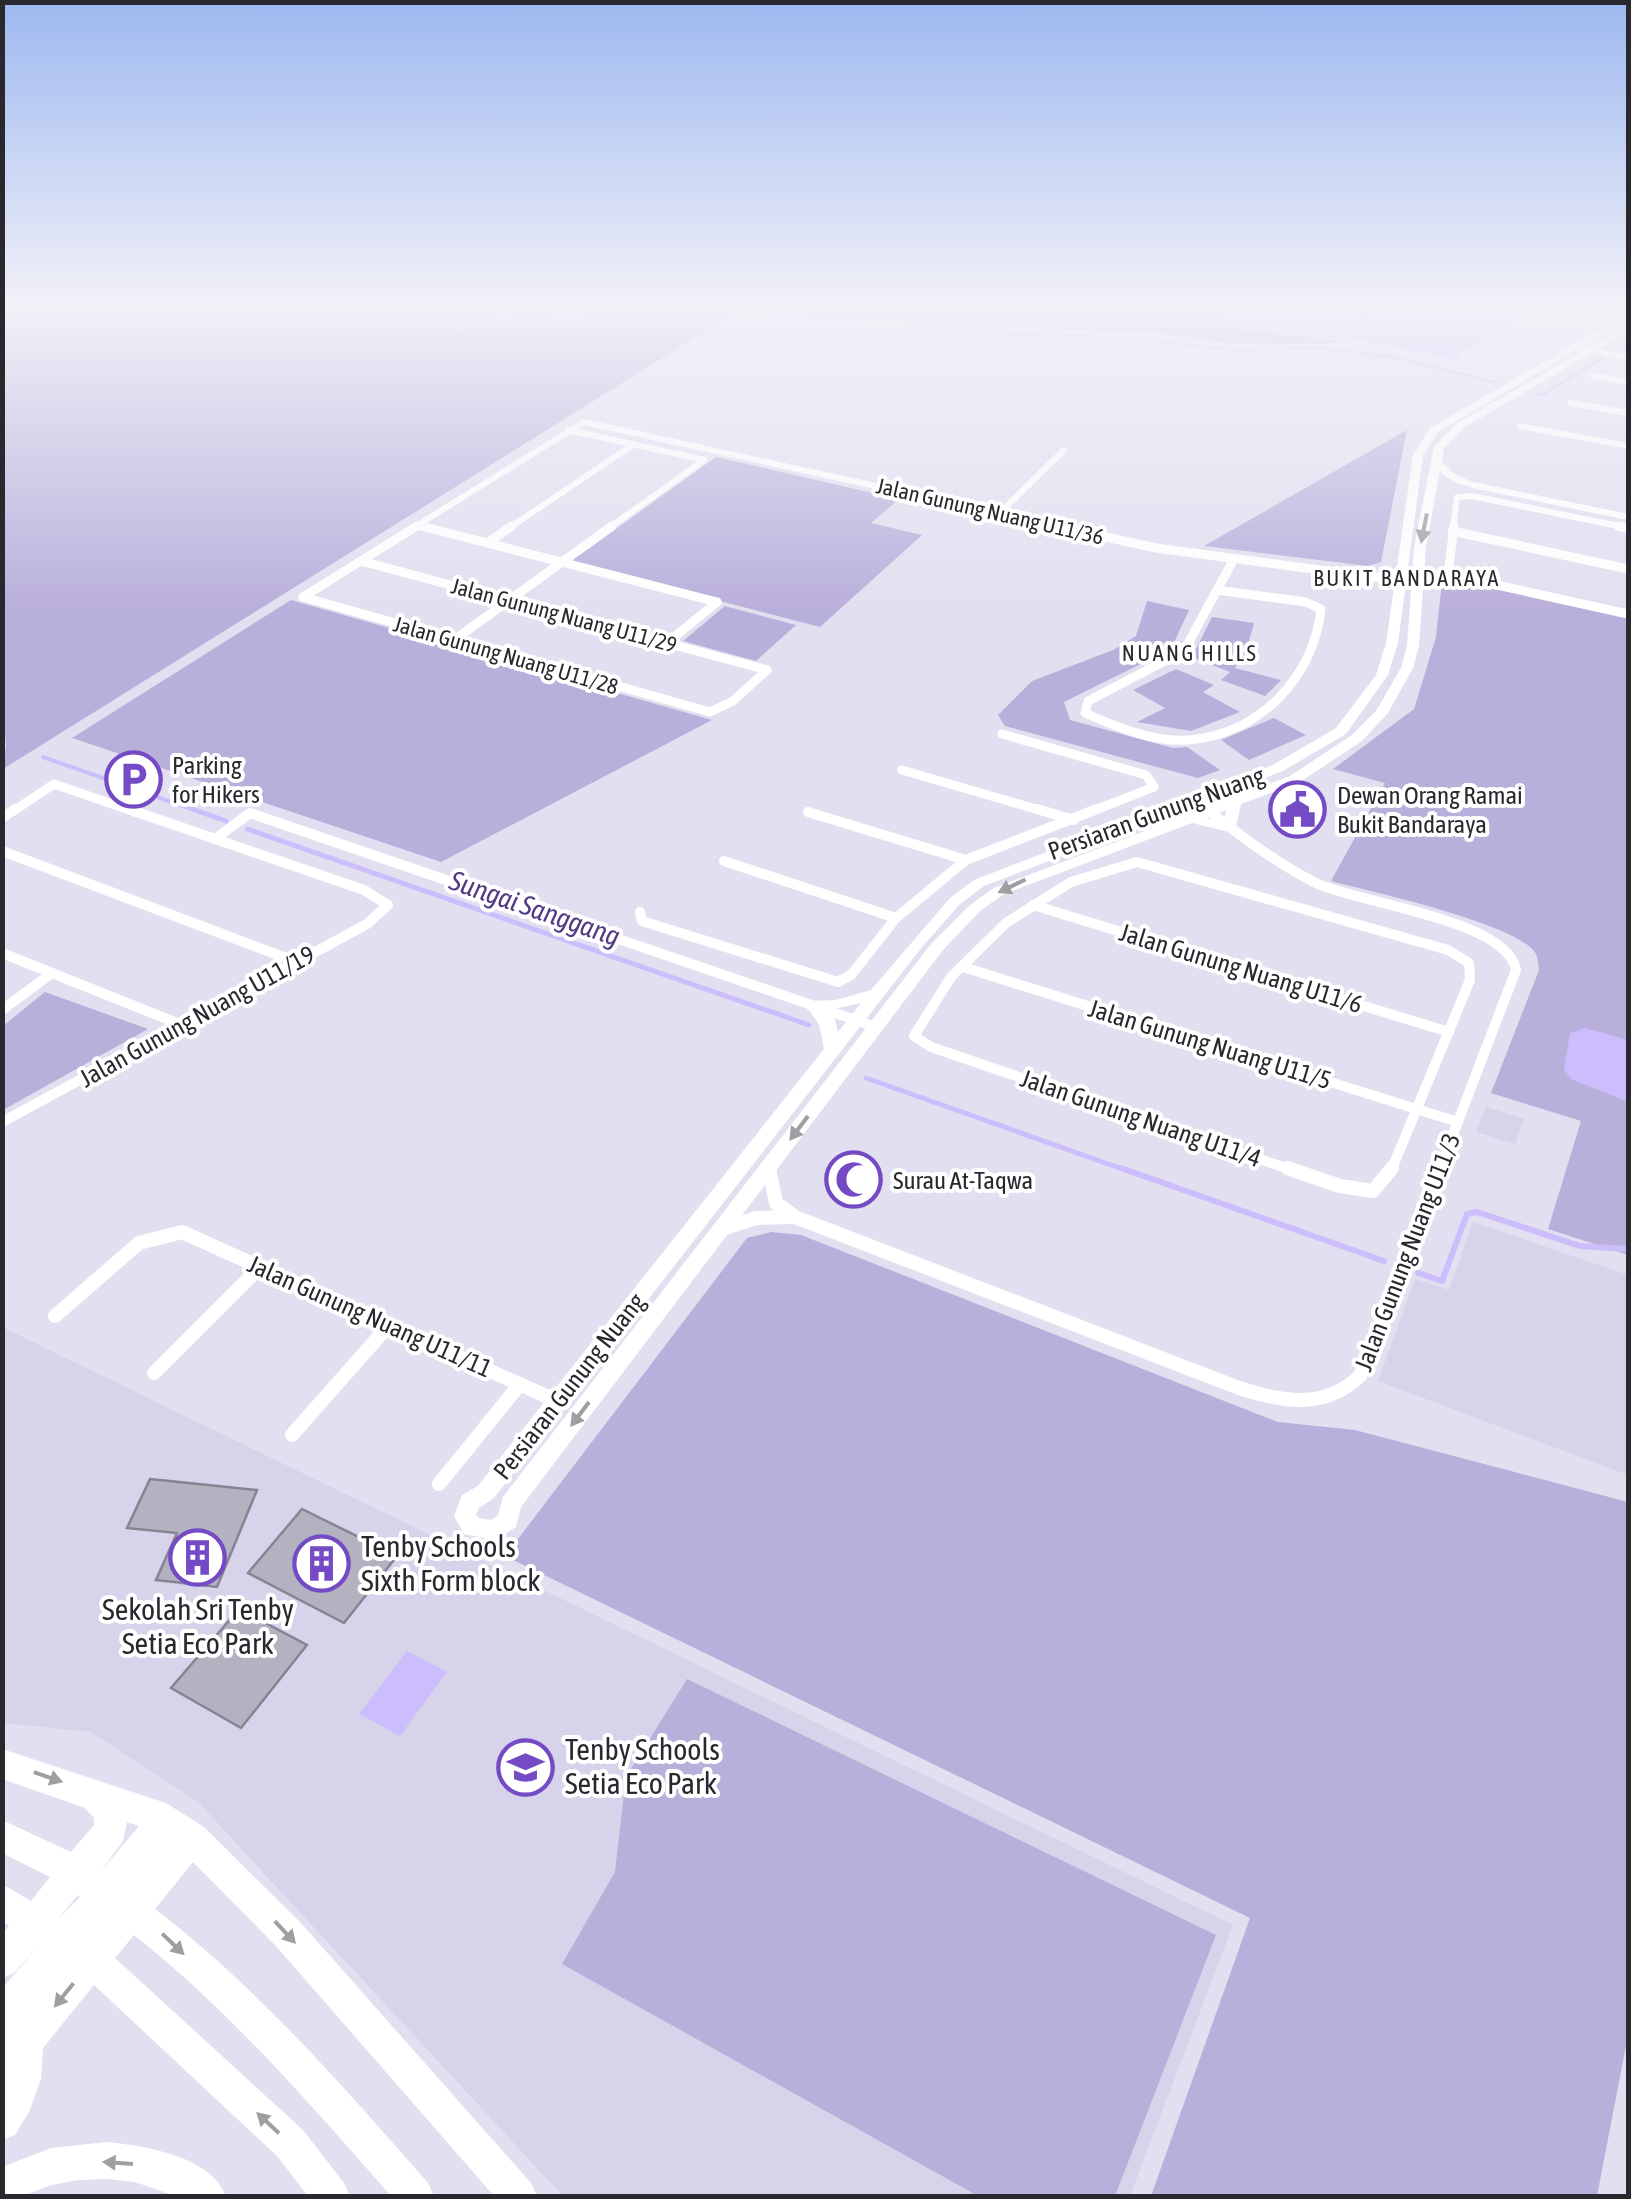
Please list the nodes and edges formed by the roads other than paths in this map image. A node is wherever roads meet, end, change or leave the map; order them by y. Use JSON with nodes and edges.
{"nodes":[{"id":1,"x":1475,"y":406,"type":"edge"},
{"id":2,"x":1494,"y":406,"type":"edge"},
{"id":3,"x":1585,"y":406,"type":"edge"},
{"id":4,"x":1628,"y":413,"type":"edge"},
{"id":5,"x":1520,"y":426,"type":"dead end"},
{"id":6,"x":568,"y":430,"type":"junction"},
{"id":7,"x":634,"y":444,"type":"junction"},
{"id":8,"x":1628,"y":446,"type":"edge"},
{"id":9,"x":1064,"y":450,"type":"dead end"},
{"id":10,"x":1436,"y":461,"type":"junction"},
{"id":11,"x":1472,"y":485,"type":"junction"},
{"id":12,"x":1431,"y":493,"type":"junction"},
{"id":13,"x":1566,"y":504,"type":"junction"},
{"id":14,"x":1000,"y":514,"type":"junction"},
{"id":15,"x":1561,"y":514,"type":"junction"},
{"id":16,"x":1628,"y":517,"type":"edge"},
{"id":17,"x":418,"y":525,"type":"junction"},
{"id":18,"x":1628,"y":528,"type":"edge"},
{"id":19,"x":1452,"y":531,"type":"junction"},
{"id":20,"x":488,"y":543,"type":"junction"},
{"id":21,"x":1234,"y":560,"type":"junction"},
{"id":22,"x":361,"y":561,"type":"junction"},
{"id":23,"x":562,"y":562,"type":"junction"},
{"id":24,"x":1628,"y":570,"type":"edge"},
{"id":25,"x":1399,"y":581,"type":"junction"},
{"id":26,"x":1418,"y":583,"type":"junction"},
{"id":27,"x":1214,"y":590,"type":"junction"},
{"id":28,"x":509,"y":601,"type":"junction"},
{"id":29,"x":1628,"y":614,"type":"edge"},
{"id":30,"x":454,"y":640,"type":"junction"},
{"id":31,"x":667,"y":643,"type":"junction"},
{"id":32,"x":767,"y":670,"type":"joint"},
{"id":33,"x":1002,"y":734,"type":"dead end"},
{"id":34,"x":902,"y":770,"type":"dead end"},
{"id":35,"x":1192,"y":798,"type":"junction"},
{"id":36,"x":1235,"y":800,"type":"junction"},
{"id":37,"x":1206,"y":809,"type":"junction"},
{"id":38,"x":808,"y":812,"type":"dead end"},
{"id":39,"x":1186,"y":817,"type":"junction"},
{"id":40,"x":2,"y":818,"type":"edge"},
{"id":41,"x":1074,"y":820,"type":"junction"},
{"id":42,"x":1230,"y":828,"type":"junction"},
{"id":43,"x":215,"y":839,"type":"junction"},
{"id":44,"x":2,"y":850,"type":"edge"},
{"id":45,"x":966,"y":860,"type":"junction"},
{"id":46,"x":724,"y":861,"type":"dead end"},
{"id":47,"x":388,"y":905,"type":"joint"},
{"id":48,"x":1033,"y":905,"type":"junction"},
{"id":49,"x":640,"y":912,"type":"dead end"},
{"id":50,"x":896,"y":918,"type":"junction"},
{"id":51,"x":2,"y":953,"type":"edge"},
{"id":52,"x":749,"y":956,"type":"junction"},
{"id":53,"x":294,"y":961,"type":"junction"},
{"id":54,"x":962,"y":966,"type":"junction"},
{"id":55,"x":52,"y":973,"type":"junction"},
{"id":56,"x":731,"y":978,"type":"junction"},
{"id":57,"x":877,"y":993,"type":"junction"},
{"id":58,"x":812,"y":1005,"type":"junction"},
{"id":59,"x":2,"y":1010,"type":"edge"},
{"id":60,"x":856,"y":1020,"type":"junction"},
{"id":61,"x":182,"y":1025,"type":"junction"},
{"id":62,"x":876,"y":1027,"type":"junction"},
{"id":63,"x":1449,"y":1032,"type":"junction"},
{"id":64,"x":834,"y":1049,"type":"junction"},
{"id":65,"x":1416,"y":1109,"type":"junction"},
{"id":66,"x":2,"y":1122,"type":"edge"},
{"id":67,"x":1458,"y":1122,"type":"junction"},
{"id":68,"x":768,"y":1168,"type":"junction"},
{"id":69,"x":795,"y":1217,"type":"junction"},
{"id":70,"x":722,"y":1229,"type":"junction"},
{"id":71,"x":260,"y":1267,"type":"junction"},
{"id":72,"x":55,"y":1316,"type":"dead end"},
{"id":73,"x":389,"y":1325,"type":"junction"},
{"id":74,"x":154,"y":1373,"type":"dead end"},
{"id":75,"x":520,"y":1384,"type":"junction"},
{"id":76,"x":558,"y":1401,"type":"junction"},
{"id":77,"x":292,"y":1435,"type":"dead end"},
{"id":78,"x":439,"y":1484,"type":"dead end"},
{"id":79,"x":2,"y":1764,"type":"edge"},
{"id":80,"x":93,"y":1792,"type":"junction"},
{"id":81,"x":179,"y":1828,"type":"junction"},
{"id":82,"x":2,"y":1836,"type":"edge"},
{"id":83,"x":2,"y":1901,"type":"edge"},
{"id":84,"x":2,"y":1962,"type":"edge"},
{"id":85,"x":2,"y":2017,"type":"edge"},
{"id":86,"x":2,"y":2026,"type":"edge"},
{"id":87,"x":2,"y":2070,"type":"edge"},
{"id":88,"x":2,"y":2122,"type":"edge"},
{"id":89,"x":2,"y":2187,"type":"edge"},
{"id":90,"x":207,"y":2196,"type":"edge"},
{"id":91,"x":331,"y":2196,"type":"edge"},
{"id":92,"x":415,"y":2196,"type":"edge"},
{"id":93,"x":518,"y":2196,"type":"edge"}],
"edges":[{"from":1,"to":25,"type":"street","name":"Persiaran Gunung Nuang"},
{"from":2,"to":10,"type":"street","name":"Persiaran Gunung Nuang"},
{"from":3,"to":4,"type":"street"},
{"from":5,"to":8,"type":"street"},
{"from":6,"to":7,"type":"street"},
{"from":6,"to":14,"type":"street","name":"Jalan Gunung Nuang U11/36"},
{"from":6,"to":17,"type":"street"},
{"from":7,"to":20,"type":"street"},
{"from":7,"to":23,"type":"street"},
{"from":9,"to":14,"type":"street"},
{"from":10,"to":11,"type":"street"},
{"from":10,"to":12,"type":"street","name":"Persiaran Gunung Nuang"},
{"from":11,"to":12,"type":"street"},
{"from":11,"to":13,"type":"street"},
{"from":12,"to":26,"type":"street","name":"Persiaran Gunung Nuang","one_way":true},
{"from":13,"to":15,"type":"street"},
{"from":13,"to":16,"type":"street"},
{"from":14,"to":21,"type":"street","name":"Jalan Gunung Nuang U11/36"},
{"from":15,"to":18,"type":"street"},
{"from":15,"to":19,"type":"street"},
{"from":17,"to":20,"type":"street"},
{"from":17,"to":22,"type":"street"},
{"from":19,"to":24,"type":"street"},
{"from":19,"to":29,"type":"street"},
{"from":20,"to":23,"type":"street"},
{"from":21,"to":25,"type":"street","name":"Jalan Gunung Nuang U11/36"},
{"from":21,"to":27,"type":"street"},
{"from":22,"to":28,"type":"street","name":"Jalan Gunung Nuang U11/29"},
{"from":22,"to":30,"type":"street","name":"Jalan Gunung Nuang U11/28"},
{"from":23,"to":28,"type":"street"},
{"from":23,"to":31,"type":"street"},
{"from":25,"to":26,"type":"street","name":"Jalan Gunung Nuang U11/36"},
{"from":25,"to":35,"type":"street","name":"Persiaran Gunung Nuang"},
{"from":26,"to":36,"type":"street","name":"Persiaran Gunung Nuang"},
{"from":27,"to":27,"type":"street"},
{"from":28,"to":30,"type":"street"},
{"from":28,"to":31,"type":"street","name":"Jalan Gunung Nuang U11/29"},
{"from":30,"to":32,"type":"street","name":"Jalan Gunung Nuang U11/28"},
{"from":31,"to":32,"type":"street","name":"Jalan Gunung Nuang U11/29"},
{"from":33,"to":41,"type":"street"},
{"from":34,"to":41,"type":"street"},
{"from":35,"to":37,"type":"street","name":"Jalan Gunung Nuang U11/3"},
{"from":35,"to":57,"type":"street","name":"Persiaran Gunung Nuang"},
{"from":36,"to":37,"type":"street","name":"Persiaran Gunung Nuang"},
{"from":36,"to":42,"type":"street"},
{"from":37,"to":39,"type":"street","name":"Persiaran Gunung Nuang"},
{"from":37,"to":42,"type":"street","name":"Jalan Gunung Nuang U11/3"},
{"from":38,"to":45,"type":"street"},
{"from":39,"to":42,"type":"street"},
{"from":39,"to":62,"type":"street","name":"Persiaran Gunung Nuang","one_way":true},
{"from":40,"to":43,"type":"street"},
{"from":41,"to":45,"type":"street"},
{"from":42,"to":67,"type":"street","name":"Jalan Gunung Nuang U11/3"},
{"from":43,"to":47,"type":"street"},
{"from":43,"to":56,"type":"street"},
{"from":44,"to":53,"type":"street"},
{"from":45,"to":50,"type":"street"},
{"from":46,"to":50,"type":"street"},
{"from":47,"to":53,"type":"street","name":"Jalan Gunung Nuang U11/19"},
{"from":48,"to":54,"type":"street"},
{"from":48,"to":63,"type":"street","name":"Jalan Gunung Nuang U11/6"},
{"from":48,"to":63,"type":"street"},
{"from":49,"to":52,"type":"street"},
{"from":50,"to":52,"type":"street"},
{"from":51,"to":55,"type":"street"},
{"from":52,"to":56,"type":"street"},
{"from":53,"to":61,"type":"street","name":"Jalan Gunung Nuang U11/19"},
{"from":54,"to":65,"type":"street","name":"Jalan Gunung Nuang U11/5"},
{"from":54,"to":65,"type":"street","name":"Jalan Gunung Nuang U11/4"},
{"from":55,"to":59,"type":"street"},
{"from":55,"to":61,"type":"street"},
{"from":56,"to":58,"type":"street"},
{"from":57,"to":58,"type":"street"},
{"from":57,"to":60,"type":"street","name":"Persiaran Gunung Nuang"},
{"from":58,"to":60,"type":"street"},
{"from":58,"to":64,"type":"street"},
{"from":60,"to":62,"type":"street"},
{"from":60,"to":64,"type":"street","name":"Persiaran Gunung Nuang"},
{"from":61,"to":66,"type":"street","name":"Jalan Gunung Nuang U11/19"},
{"from":62,"to":68,"type":"street","name":"Persiaran Gunung Nuang","one_way":true},
{"from":63,"to":65,"type":"street"},
{"from":64,"to":76,"type":"street","name":"Persiaran Gunung Nuang"},
{"from":65,"to":67,"type":"street","name":"Jalan Gunung Nuang U11/5"},
{"from":67,"to":69,"type":"street","name":"Jalan Gunung Nuang U11/3"},
{"from":68,"to":69,"type":"street"},
{"from":68,"to":70,"type":"street","name":"Persiaran Gunung Nuang"},
{"from":69,"to":70,"type":"street","name":"Jalan Gunung Nuang U11/3"},
{"from":70,"to":76,"type":"street","name":"Persiaran Gunung Nuang","one_way":true},
{"from":71,"to":72,"type":"street","name":"Jalan Gunung Nuang U11/11"},
{"from":71,"to":73,"type":"street","name":"Jalan Gunung Nuang U11/11"},
{"from":71,"to":74,"type":"street"},
{"from":73,"to":75,"type":"street","name":"Jalan Gunung Nuang U11/11"},
{"from":73,"to":77,"type":"street"},
{"from":75,"to":76,"type":"street","name":"Jalan Gunung Nuang U11/11"},
{"from":75,"to":78,"type":"street"},
{"from":79,"to":80,"type":"highway","one_way":true},
{"from":80,"to":81,"type":"highway"},
{"from":80,"to":84,"type":"highway"},
{"from":81,"to":85,"type":"highway"},
{"from":81,"to":87,"type":"highway","one_way":true},
{"from":81,"to":93,"type":"highway","one_way":true},
{"from":82,"to":92,"type":"highway","one_way":true},
{"from":91,"to":83,"type":"highway","one_way":true},
{"from":86,"to":88,"type":"highway"},
{"from":90,"to":89,"type":"highway","one_way":true}]}
